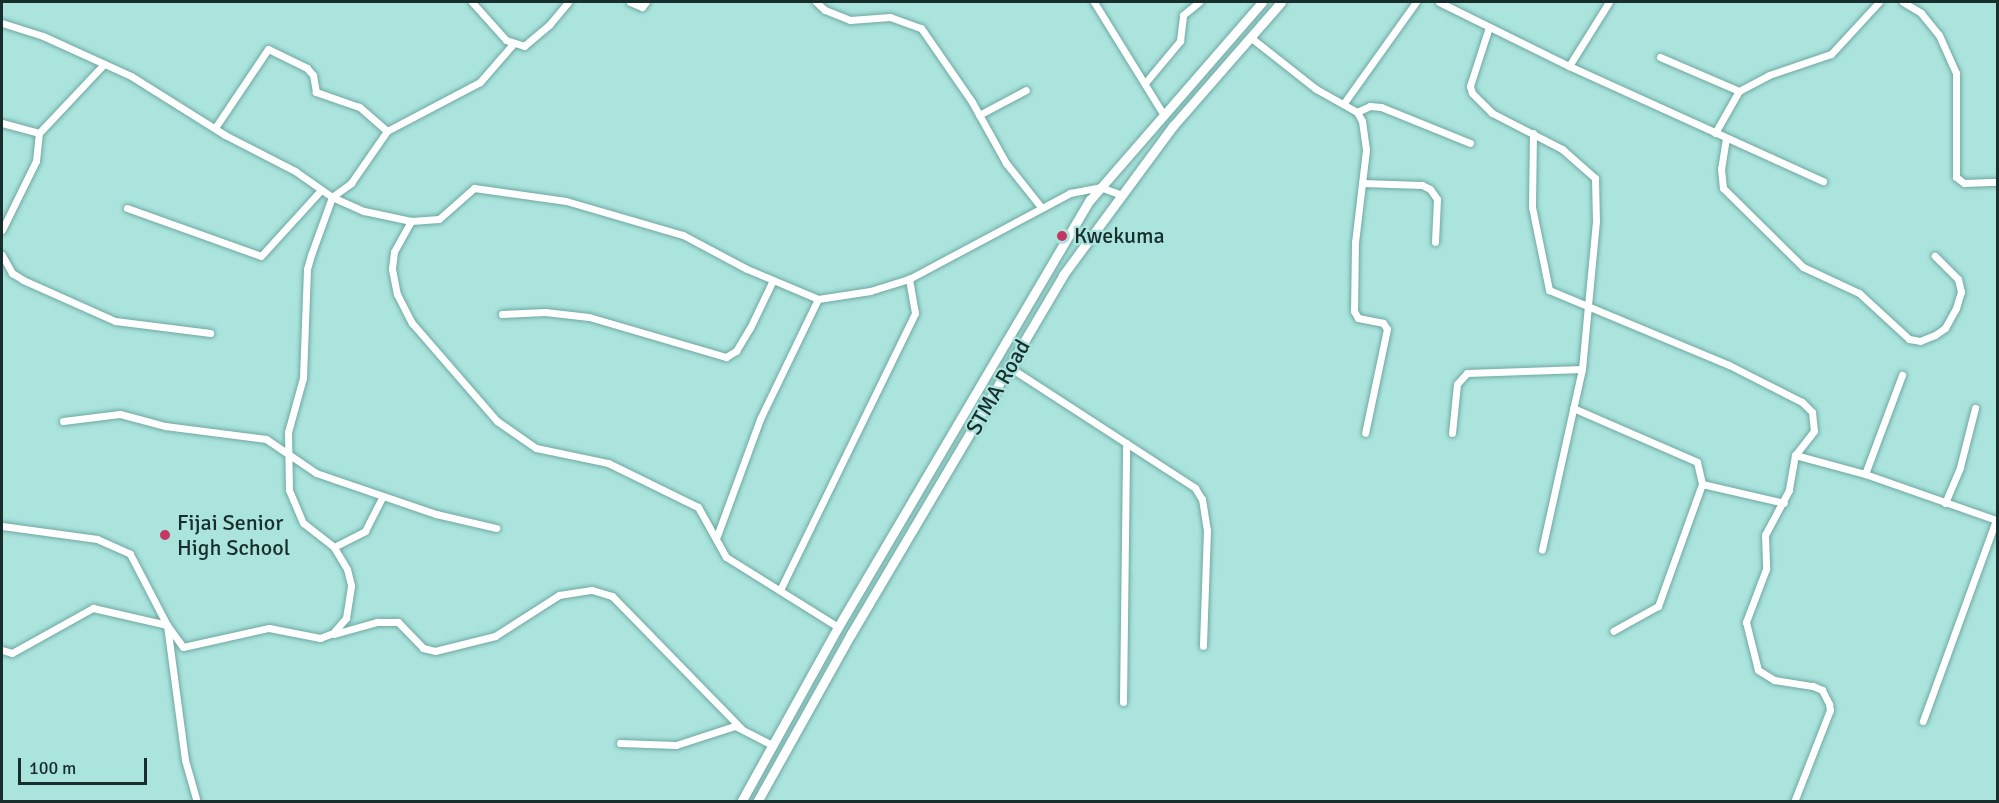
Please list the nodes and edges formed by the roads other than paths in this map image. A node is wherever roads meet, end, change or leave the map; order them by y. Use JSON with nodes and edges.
{"nodes":[{"id":1,"x":472,"y":2,"type":"edge"},
{"id":2,"x":568,"y":2,"type":"edge"},
{"id":3,"x":630,"y":2,"type":"edge"},
{"id":4,"x":646,"y":2,"type":"edge"},
{"id":5,"x":816,"y":2,"type":"edge"},
{"id":6,"x":1094,"y":2,"type":"edge"},
{"id":7,"x":1199,"y":2,"type":"edge"},
{"id":8,"x":1262,"y":2,"type":"edge"},
{"id":9,"x":1281,"y":2,"type":"edge"},
{"id":10,"x":1416,"y":2,"type":"edge"},
{"id":11,"x":1439,"y":2,"type":"edge"},
{"id":12,"x":1609,"y":2,"type":"edge"},
{"id":13,"x":1879,"y":2,"type":"edge"},
{"id":14,"x":1904,"y":2,"type":"edge"},
{"id":15,"x":2,"y":23,"type":"edge"},
{"id":16,"x":1489,"y":27,"type":"junction"},
{"id":17,"x":1250,"y":37,"type":"junction"},
{"id":18,"x":513,"y":44,"type":"junction"},
{"id":19,"x":1660,"y":57,"type":"dead end"},
{"id":20,"x":104,"y":64,"type":"junction"},
{"id":21,"x":1569,"y":66,"type":"junction"},
{"id":22,"x":1145,"y":83,"type":"junction"},
{"id":23,"x":1026,"y":90,"type":"dead end"},
{"id":24,"x":1739,"y":91,"type":"junction"},
{"id":25,"x":1344,"y":103,"type":"junction"},
{"id":26,"x":1162,"y":112,"type":"junction"},
{"id":27,"x":1357,"y":112,"type":"junction"},
{"id":28,"x":979,"y":115,"type":"junction"},
{"id":29,"x":2,"y":123,"type":"edge"},
{"id":30,"x":215,"y":128,"type":"junction"},
{"id":31,"x":387,"y":131,"type":"junction"},
{"id":32,"x":39,"y":133,"type":"junction"},
{"id":33,"x":1533,"y":133,"type":"junction"},
{"id":34,"x":1715,"y":133,"type":"junction"},
{"id":35,"x":1726,"y":138,"type":"junction"},
{"id":36,"x":1470,"y":143,"type":"dead end"},
{"id":37,"x":1823,"y":181,"type":"dead end"},
{"id":38,"x":1362,"y":183,"type":"junction"},
{"id":39,"x":1998,"y":183,"type":"edge"},
{"id":40,"x":1100,"y":187,"type":"junction"},
{"id":41,"x":321,"y":190,"type":"junction"},
{"id":42,"x":1119,"y":194,"type":"junction"},
{"id":43,"x":332,"y":197,"type":"junction"},
{"id":44,"x":1041,"y":207,"type":"junction"},
{"id":45,"x":127,"y":208,"type":"dead end"},
{"id":46,"x":411,"y":221,"type":"junction"},
{"id":47,"x":2,"y":230,"type":"edge"},
{"id":48,"x":1435,"y":242,"type":"dead end"},
{"id":49,"x":2,"y":255,"type":"edge"},
{"id":50,"x":1935,"y":256,"type":"dead end"},
{"id":51,"x":909,"y":279,"type":"junction"},
{"id":52,"x":773,"y":280,"type":"junction"},
{"id":53,"x":818,"y":299,"type":"junction"},
{"id":54,"x":1588,"y":304,"type":"junction"},
{"id":55,"x":502,"y":314,"type":"dead end"},
{"id":56,"x":210,"y":333,"type":"dead end"},
{"id":57,"x":1009,"y":366,"type":"junction"},
{"id":58,"x":1582,"y":369,"type":"junction"},
{"id":59,"x":1902,"y":375,"type":"dead end"},
{"id":60,"x":1573,"y":408,"type":"junction"},
{"id":61,"x":1975,"y":408,"type":"dead end"},
{"id":62,"x":63,"y":421,"type":"dead end"},
{"id":63,"x":1365,"y":433,"type":"dead end"},
{"id":64,"x":1452,"y":433,"type":"dead end"},
{"id":65,"x":1126,"y":443,"type":"junction"},
{"id":66,"x":288,"y":455,"type":"junction"},
{"id":67,"x":1795,"y":455,"type":"junction"},
{"id":68,"x":1865,"y":474,"type":"junction"},
{"id":69,"x":1702,"y":484,"type":"junction"},
{"id":70,"x":383,"y":495,"type":"junction"},
{"id":71,"x":1784,"y":503,"type":"junction"},
{"id":72,"x":1945,"y":503,"type":"junction"},
{"id":73,"x":2,"y":526,"type":"edge"},
{"id":74,"x":496,"y":528,"type":"dead end"},
{"id":75,"x":717,"y":536,"type":"junction"},
{"id":76,"x":334,"y":547,"type":"junction"},
{"id":77,"x":1542,"y":550,"type":"dead end"},
{"id":78,"x":780,"y":590,"type":"junction"},
{"id":79,"x":167,"y":625,"type":"junction"},
{"id":80,"x":838,"y":627,"type":"junction"},
{"id":81,"x":1613,"y":632,"type":"dead end"},
{"id":82,"x":320,"y":638,"type":"junction"},
{"id":83,"x":1203,"y":646,"type":"dead end"},
{"id":84,"x":2,"y":650,"type":"edge"},
{"id":85,"x":1123,"y":702,"type":"dead end"},
{"id":86,"x":1923,"y":721,"type":"dead end"},
{"id":87,"x":741,"y":728,"type":"junction"},
{"id":88,"x":620,"y":743,"type":"dead end"},
{"id":89,"x":772,"y":745,"type":"junction"},
{"id":90,"x":198,"y":801,"type":"edge"},
{"id":91,"x":741,"y":801,"type":"edge"},
{"id":92,"x":756,"y":801,"type":"edge"},
{"id":93,"x":1794,"y":801,"type":"edge"}],
"edges":[{"from":1,"to":18,"type":"street"},
{"from":2,"to":18,"type":"street"},
{"from":3,"to":4,"type":"street"},
{"from":5,"to":28,"type":"street"},
{"from":6,"to":22,"type":"street"},
{"from":7,"to":22,"type":"street"},
{"from":8,"to":26,"type":"main road","name":"STMA Road"},
{"from":9,"to":17,"type":"main road","name":"STMA Road"},
{"from":10,"to":25,"type":"street"},
{"from":11,"to":16,"type":"street"},
{"from":12,"to":21,"type":"street"},
{"from":13,"to":24,"type":"street"},
{"from":14,"to":39,"type":"street"},
{"from":15,"to":20,"type":"street"},
{"from":16,"to":21,"type":"street"},
{"from":16,"to":33,"type":"street"},
{"from":17,"to":25,"type":"street"},
{"from":17,"to":42,"type":"main road","name":"STMA Road"},
{"from":18,"to":31,"type":"street"},
{"from":19,"to":24,"type":"street"},
{"from":20,"to":30,"type":"street"},
{"from":20,"to":32,"type":"street"},
{"from":21,"to":34,"type":"street"},
{"from":22,"to":26,"type":"street"},
{"from":23,"to":28,"type":"street"},
{"from":24,"to":34,"type":"street"},
{"from":25,"to":27,"type":"street"},
{"from":26,"to":40,"type":"main road","name":"STMA Road"},
{"from":27,"to":36,"type":"street"},
{"from":27,"to":38,"type":"street"},
{"from":28,"to":44,"type":"street"},
{"from":29,"to":32,"type":"street"},
{"from":30,"to":31,"type":"street"},
{"from":30,"to":41,"type":"street"},
{"from":31,"to":43,"type":"street"},
{"from":32,"to":47,"type":"street"},
{"from":33,"to":54,"type":"street"},
{"from":33,"to":54,"type":"street"},
{"from":34,"to":35,"type":"street"},
{"from":35,"to":37,"type":"street"},
{"from":35,"to":50,"type":"street"},
{"from":38,"to":48,"type":"street"},
{"from":38,"to":63,"type":"street"},
{"from":40,"to":42,"type":"street"},
{"from":40,"to":44,"type":"street"},
{"from":40,"to":80,"type":"main road","name":"STMA Road"},
{"from":41,"to":43,"type":"street"},
{"from":41,"to":45,"type":"street"},
{"from":42,"to":57,"type":"main road","name":"STMA Road"},
{"from":43,"to":46,"type":"street"},
{"from":43,"to":66,"type":"street"},
{"from":44,"to":51,"type":"street"},
{"from":46,"to":52,"type":"street"},
{"from":46,"to":75,"type":"street"},
{"from":49,"to":56,"type":"street"},
{"from":51,"to":53,"type":"street"},
{"from":51,"to":78,"type":"street"},
{"from":52,"to":53,"type":"street"},
{"from":52,"to":55,"type":"street"},
{"from":53,"to":75,"type":"street"},
{"from":54,"to":58,"type":"street"},
{"from":54,"to":67,"type":"street"},
{"from":57,"to":65,"type":"street"},
{"from":57,"to":92,"type":"main road","name":"STMA Road"},
{"from":58,"to":60,"type":"street"},
{"from":58,"to":64,"type":"street"},
{"from":59,"to":68,"type":"street"},
{"from":60,"to":69,"type":"street"},
{"from":60,"to":77,"type":"street"},
{"from":61,"to":72,"type":"street"},
{"from":62,"to":66,"type":"street"},
{"from":65,"to":83,"type":"street"},
{"from":65,"to":85,"type":"street"},
{"from":66,"to":70,"type":"street"},
{"from":66,"to":76,"type":"street"},
{"from":67,"to":68,"type":"street"},
{"from":67,"to":71,"type":"street"},
{"from":68,"to":72,"type":"street"},
{"from":69,"to":71,"type":"street"},
{"from":69,"to":81,"type":"street"},
{"from":70,"to":74,"type":"street"},
{"from":70,"to":76,"type":"street"},
{"from":71,"to":93,"type":"street"},
{"from":72,"to":86,"type":"street"},
{"from":73,"to":79,"type":"street"},
{"from":75,"to":78,"type":"street"},
{"from":76,"to":82,"type":"street"},
{"from":78,"to":80,"type":"street"},
{"from":79,"to":82,"type":"street"},
{"from":79,"to":84,"type":"street"},
{"from":79,"to":90,"type":"street"},
{"from":80,"to":89,"type":"main road","name":"STMA Road"},
{"from":82,"to":87,"type":"street"},
{"from":87,"to":88,"type":"street"},
{"from":87,"to":89,"type":"street"},
{"from":89,"to":91,"type":"main road","name":"STMA Road"}]}
